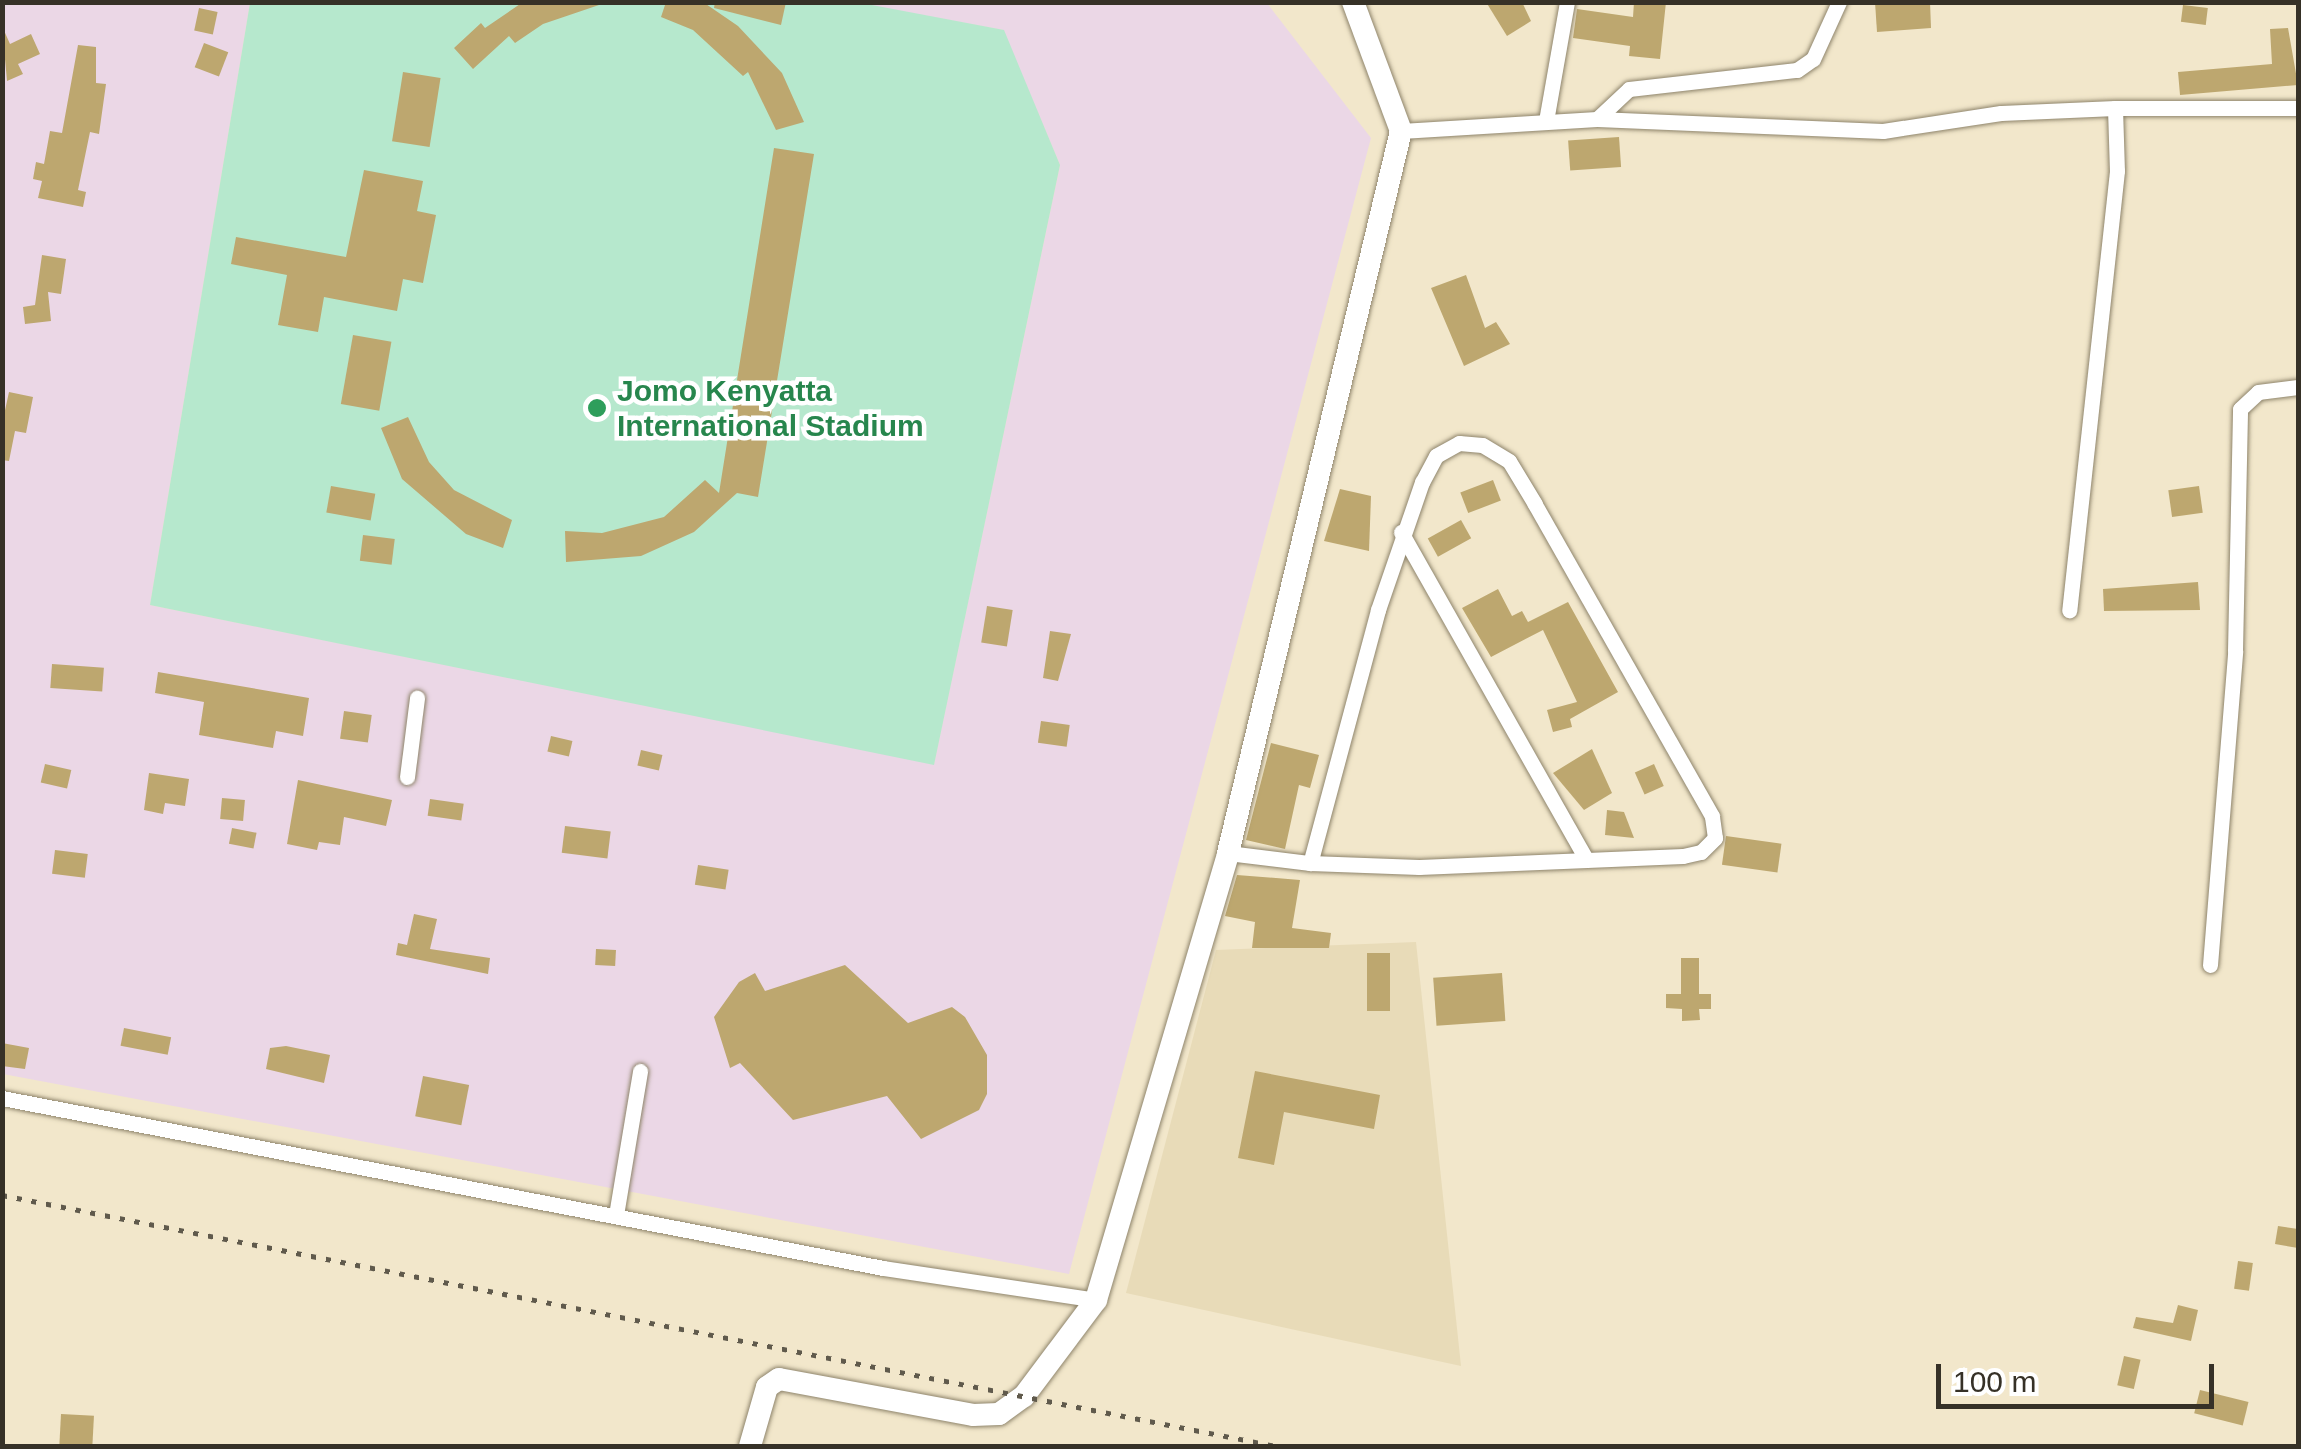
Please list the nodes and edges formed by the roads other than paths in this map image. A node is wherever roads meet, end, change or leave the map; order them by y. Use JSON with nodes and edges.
{"nodes":[{"id":1,"x":1353,"y":2,"type":"edge"},
{"id":2,"x":1567,"y":2,"type":"edge"},
{"id":3,"x":1840,"y":2,"type":"edge"},
{"id":4,"x":2115,"y":108,"type":"junction"},
{"id":5,"x":2298,"y":108,"type":"edge"},
{"id":6,"x":1597,"y":119,"type":"junction"},
{"id":7,"x":1546,"y":121,"type":"junction"},
{"id":8,"x":1401,"y":131,"type":"junction"},
{"id":9,"x":2298,"y":387,"type":"edge"},
{"id":10,"x":1401,"y":532,"type":"junction"},
{"id":11,"x":2068,"y":610,"type":"dead end"},
{"id":12,"x":417,"y":698,"type":"dead end"},
{"id":13,"x":407,"y":778,"type":"dead end"},
{"id":14,"x":1228,"y":853,"type":"junction"},
{"id":15,"x":1585,"y":858,"type":"junction"},
{"id":16,"x":1310,"y":863,"type":"junction"},
{"id":17,"x":2210,"y":965,"type":"dead end"},
{"id":18,"x":640,"y":1071,"type":"dead end"},
{"id":19,"x":2,"y":1098,"type":"edge"},
{"id":20,"x":616,"y":1215,"type":"junction"},
{"id":21,"x":1096,"y":1300,"type":"junction"},
{"id":22,"x":750,"y":1446,"type":"edge"}],
"edges":[{"from":1,"to":8,"type":"street"},
{"from":2,"to":7,"type":"street"},
{"from":3,"to":6,"type":"street"},
{"from":4,"to":5,"type":"street"},
{"from":4,"to":6,"type":"street"},
{"from":4,"to":11,"type":"street"},
{"from":6,"to":7,"type":"street"},
{"from":7,"to":8,"type":"street"},
{"from":8,"to":14,"type":"street"},
{"from":9,"to":17,"type":"street"},
{"from":10,"to":15,"type":"street"},
{"from":10,"to":15,"type":"street"},
{"from":10,"to":16,"type":"street"},
{"from":12,"to":13,"type":"street"},
{"from":14,"to":16,"type":"street"},
{"from":14,"to":21,"type":"street"},
{"from":15,"to":16,"type":"street"},
{"from":18,"to":20,"type":"street"},
{"from":19,"to":20,"type":"street"},
{"from":20,"to":21,"type":"street"},
{"from":21,"to":22,"type":"street"}]}
